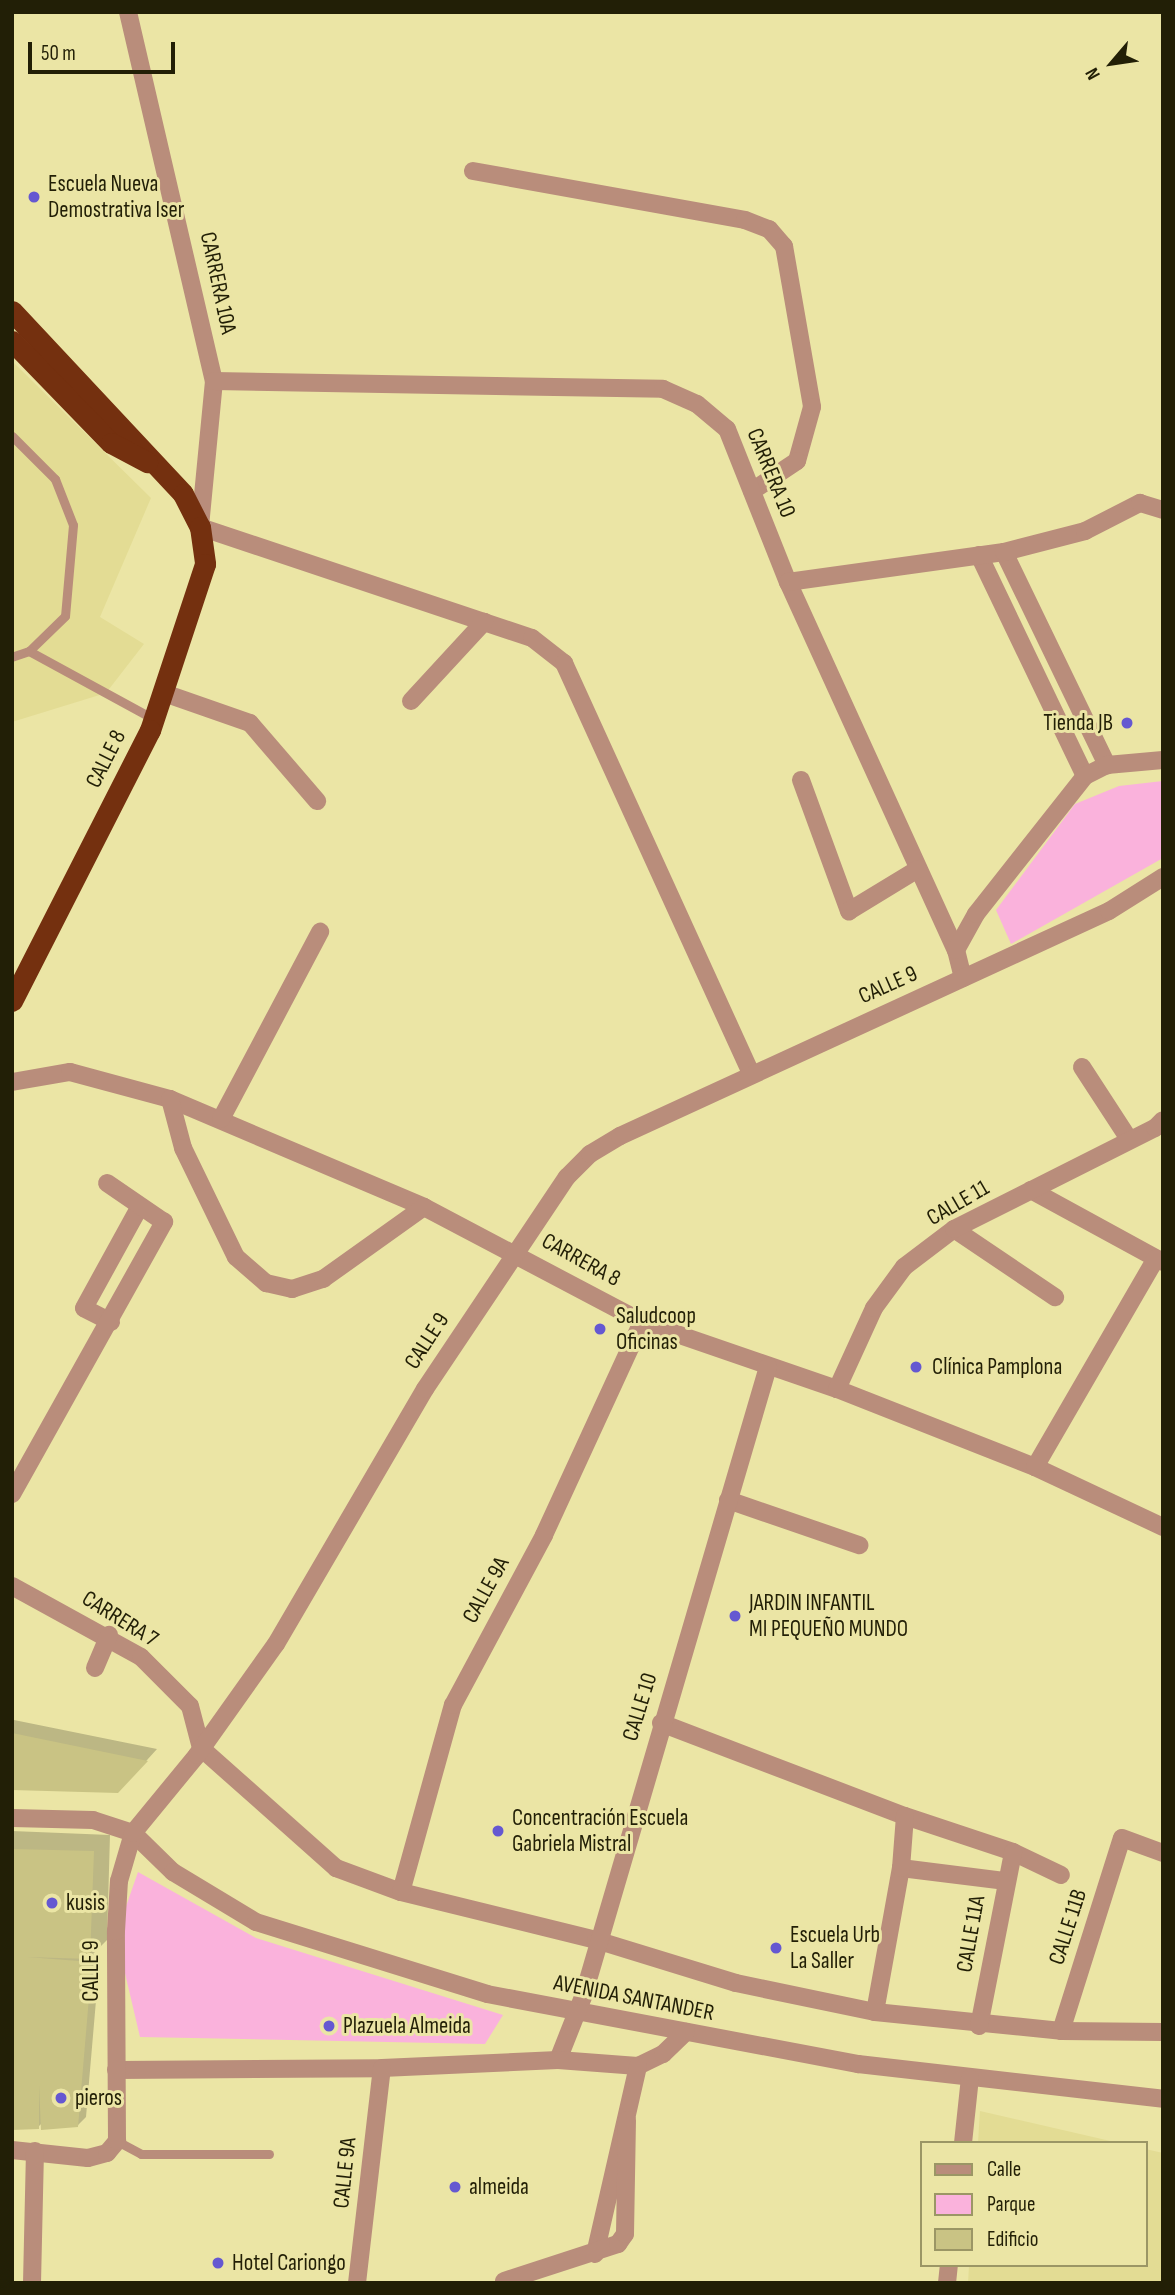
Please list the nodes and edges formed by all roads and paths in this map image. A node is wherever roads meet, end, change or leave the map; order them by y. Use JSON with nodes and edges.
{"nodes":[{"id":1,"x":128,"y":12,"type":"edge"},
{"id":2,"x":472,"y":171,"type":"dead end"},
{"id":3,"x":12,"y":312,"type":"edge"},
{"id":4,"x":12,"y":341,"type":"edge"},
{"id":5,"x":214,"y":382,"type":"junction"},
{"id":6,"x":12,"y":436,"type":"edge"},
{"id":7,"x":151,"y":465,"type":"junction"},
{"id":8,"x":752,"y":491,"type":"junction"},
{"id":9,"x":1162,"y":508,"type":"edge"},
{"id":10,"x":200,"y":527,"type":"junction"},
{"id":11,"x":1004,"y":552,"type":"junction"},
{"id":12,"x":979,"y":555,"type":"junction"},
{"id":13,"x":788,"y":582,"type":"junction"},
{"id":14,"x":484,"y":622,"type":"junction"},
{"id":15,"x":30,"y":651,"type":"junction"},
{"id":16,"x":12,"y":657,"type":"edge"},
{"id":17,"x":164,"y":692,"type":"junction"},
{"id":18,"x":411,"y":701,"type":"dead end"},
{"id":19,"x":154,"y":719,"type":"junction"},
{"id":20,"x":1163,"y":760,"type":"edge"},
{"id":21,"x":1107,"y":765,"type":"junction"},
{"id":22,"x":1085,"y":776,"type":"junction"},
{"id":23,"x":801,"y":780,"type":"dead end"},
{"id":24,"x":317,"y":800,"type":"dead end"},
{"id":25,"x":918,"y":869,"type":"junction"},
{"id":26,"x":1163,"y":877,"type":"edge"},
{"id":27,"x":320,"y":932,"type":"dead end"},
{"id":28,"x":956,"y":950,"type":"junction"},
{"id":29,"x":963,"y":978,"type":"junction"},
{"id":30,"x":12,"y":1002,"type":"edge"},
{"id":31,"x":1082,"y":1067,"type":"dead end"},
{"id":32,"x":751,"y":1073,"type":"junction"},
{"id":33,"x":12,"y":1082,"type":"edge"},
{"id":34,"x":170,"y":1099,"type":"junction"},
{"id":35,"x":221,"y":1119,"type":"junction"},
{"id":36,"x":1160,"y":1127,"type":"edge"},
{"id":37,"x":1129,"y":1139,"type":"junction"},
{"id":38,"x":107,"y":1183,"type":"dead end"},
{"id":39,"x":1031,"y":1190,"type":"junction"},
{"id":40,"x":140,"y":1206,"type":"junction"},
{"id":41,"x":424,"y":1207,"type":"junction"},
{"id":42,"x":954,"y":1229,"type":"junction"},
{"id":43,"x":516,"y":1253,"type":"junction"},
{"id":44,"x":1159,"y":1260,"type":"edge"},
{"id":45,"x":1055,"y":1297,"type":"dead end"},
{"id":46,"x":111,"y":1322,"type":"junction"},
{"id":47,"x":642,"y":1322,"type":"junction"},
{"id":48,"x":768,"y":1367,"type":"junction"},
{"id":49,"x":837,"y":1390,"type":"junction"},
{"id":50,"x":1035,"y":1467,"type":"junction"},
{"id":51,"x":12,"y":1494,"type":"edge"},
{"id":52,"x":728,"y":1500,"type":"junction"},
{"id":53,"x":1163,"y":1527,"type":"edge"},
{"id":54,"x":859,"y":1545,"type":"dead end"},
{"id":55,"x":12,"y":1586,"type":"edge"},
{"id":56,"x":661,"y":1723,"type":"junction"},
{"id":57,"x":195,"y":1757,"type":"junction"},
{"id":58,"x":905,"y":1816,"type":"junction"},
{"id":59,"x":12,"y":1818,"type":"edge"},
{"id":60,"x":133,"y":1833,"type":"junction"},
{"id":61,"x":1013,"y":1852,"type":"junction"},
{"id":62,"x":1163,"y":1853,"type":"edge"},
{"id":63,"x":901,"y":1868,"type":"junction"},
{"id":64,"x":1061,"y":1875,"type":"dead end"},
{"id":65,"x":1006,"y":1881,"type":"junction"},
{"id":66,"x":401,"y":1892,"type":"junction"},
{"id":67,"x":596,"y":1940,"type":"junction"},
{"id":68,"x":580,"y":2004,"type":"junction"},
{"id":69,"x":875,"y":2012,"type":"junction"},
{"id":70,"x":979,"y":2026,"type":"junction"},
{"id":71,"x":1061,"y":2031,"type":"junction"},
{"id":72,"x":685,"y":2032,"type":"junction"},
{"id":73,"x":1163,"y":2032,"type":"edge"},
{"id":74,"x":558,"y":2060,"type":"junction"},
{"id":75,"x":638,"y":2066,"type":"junction"},
{"id":76,"x":382,"y":2068,"type":"junction"},
{"id":77,"x":116,"y":2070,"type":"junction"},
{"id":78,"x":970,"y":2078,"type":"junction"},
{"id":79,"x":1163,"y":2099,"type":"edge"},
{"id":80,"x":627,"y":2120,"type":"junction"},
{"id":81,"x":117,"y":2141,"type":"junction"},
{"id":82,"x":963,"y":2141,"type":"edge"},
{"id":83,"x":12,"y":2150,"type":"edge"},
{"id":84,"x":35,"y":2151,"type":"junction"},
{"id":85,"x":269,"y":2154,"type":"dead end"},
{"id":86,"x":596,"y":2254,"type":"junction"},
{"id":87,"x":505,"y":2281,"type":"edge"},
{"id":88,"x":32,"y":2283,"type":"edge"},
{"id":89,"x":357,"y":2283,"type":"edge"}],
"edges":[{"from":1,"to":5,"type":"street","name":"CARRERA 10A"},
{"from":2,"to":8,"type":"street"},
{"from":3,"to":7,"type":"highway"},
{"from":4,"to":7,"type":"highway"},
{"from":5,"to":8,"type":"street","name":"CARRERA 10"},
{"from":5,"to":10,"type":"street","name":"CARRERA 10A"},
{"from":6,"to":15,"type":"lane"},
{"from":7,"to":10,"type":"highway","name":"CALLE 8"},
{"from":8,"to":13,"type":"street","name":"CARRERA 10"},
{"from":9,"to":11,"type":"street"},
{"from":10,"to":14,"type":"street"},
{"from":10,"to":17,"type":"highway","name":"CALLE 8"},
{"from":11,"to":12,"type":"street"},
{"from":11,"to":21,"type":"street"},
{"from":12,"to":13,"type":"street"},
{"from":12,"to":22,"type":"street"},
{"from":13,"to":25,"type":"street","name":"CARRERA 10"},
{"from":14,"to":18,"type":"street"},
{"from":14,"to":32,"type":"street"},
{"from":15,"to":16,"type":"lane"},
{"from":15,"to":19,"type":"lane"},
{"from":17,"to":19,"type":"highway","name":"CALLE 8"},
{"from":17,"to":24,"type":"street"},
{"from":19,"to":30,"type":"highway","name":"CALLE 8"},
{"from":20,"to":21,"type":"street"},
{"from":21,"to":22,"type":"street"},
{"from":22,"to":28,"type":"street"},
{"from":23,"to":25,"type":"street"},
{"from":25,"to":28,"type":"street","name":"CARRERA 10"},
{"from":26,"to":29,"type":"street","name":"CALLE 9"},
{"from":27,"to":35,"type":"street"},
{"from":28,"to":29,"type":"street","name":"CARRERA 10"},
{"from":29,"to":32,"type":"street","name":"CALLE 9"},
{"from":31,"to":37,"type":"street"},
{"from":32,"to":43,"type":"street","name":"CALLE 9"},
{"from":33,"to":34,"type":"street","name":"CARRERA 8"},
{"from":34,"to":35,"type":"street","name":"CARRERA 8"},
{"from":34,"to":41,"type":"street"},
{"from":35,"to":41,"type":"street","name":"CARRERA 8"},
{"from":36,"to":37,"type":"street","name":"CALLE 11"},
{"from":37,"to":39,"type":"street","name":"CALLE 11"},
{"from":38,"to":40,"type":"street"},
{"from":39,"to":42,"type":"street","name":"CALLE 11"},
{"from":39,"to":44,"type":"street"},
{"from":40,"to":46,"type":"street"},
{"from":40,"to":46,"type":"street"},
{"from":41,"to":43,"type":"street","name":"CARRERA 8"},
{"from":42,"to":45,"type":"street"},
{"from":42,"to":49,"type":"street","name":"CALLE 11"},
{"from":43,"to":47,"type":"street","name":"CARRERA 8"},
{"from":43,"to":57,"type":"street","name":"CALLE 9"},
{"from":44,"to":50,"type":"street"},
{"from":46,"to":51,"type":"street"},
{"from":47,"to":48,"type":"street","name":"CARRERA 8"},
{"from":47,"to":66,"type":"street","name":"CALLE 9A"},
{"from":48,"to":49,"type":"street","name":"CARRERA 8"},
{"from":48,"to":52,"type":"street","name":"CALLE 10"},
{"from":49,"to":50,"type":"street","name":"CARRERA 8"},
{"from":50,"to":53,"type":"street","name":"CARRERA 8"},
{"from":52,"to":54,"type":"street"},
{"from":52,"to":56,"type":"street","name":"CALLE 10"},
{"from":55,"to":57,"type":"street","name":"CARRERA 7"},
{"from":56,"to":58,"type":"street"},
{"from":56,"to":67,"type":"street","name":"CALLE 10"},
{"from":57,"to":60,"type":"street","name":"CALLE 9"},
{"from":57,"to":66,"type":"street"},
{"from":58,"to":61,"type":"street"},
{"from":58,"to":63,"type":"street"},
{"from":59,"to":60,"type":"street"},
{"from":60,"to":68,"type":"street","name":"AVENIDA SANTANDER"},
{"from":60,"to":77,"type":"street","name":"CALLE 9"},
{"from":61,"to":64,"type":"street"},
{"from":61,"to":65,"type":"street","name":"CALLE 11A"},
{"from":62,"to":71,"type":"street","name":"CALLE 11B"},
{"from":63,"to":65,"type":"street"},
{"from":63,"to":69,"type":"street"},
{"from":65,"to":70,"type":"street","name":"CALLE 11A"},
{"from":66,"to":67,"type":"street"},
{"from":67,"to":68,"type":"street","name":"CALLE 10"},
{"from":67,"to":69,"type":"street"},
{"from":68,"to":72,"type":"street","name":"AVENIDA SANTANDER"},
{"from":68,"to":74,"type":"street","name":"CALLE 10"},
{"from":69,"to":70,"type":"street"},
{"from":70,"to":71,"type":"street"},
{"from":71,"to":73,"type":"street"},
{"from":72,"to":75,"type":"street"},
{"from":72,"to":78,"type":"street","name":"AVENIDA SANTANDER"},
{"from":74,"to":75,"type":"street"},
{"from":74,"to":76,"type":"street"},
{"from":75,"to":80,"type":"street"},
{"from":76,"to":77,"type":"street"},
{"from":76,"to":89,"type":"street","name":"CALLE 9A"},
{"from":77,"to":81,"type":"street","name":"CALLE 9"},
{"from":78,"to":79,"type":"street","name":"AVENIDA SANTANDER"},
{"from":78,"to":82,"type":"street"},
{"from":80,"to":86,"type":"street"},
{"from":80,"to":86,"type":"street"},
{"from":81,"to":84,"type":"street"},
{"from":81,"to":85,"type":"lane"},
{"from":83,"to":84,"type":"street"},
{"from":84,"to":88,"type":"street"},
{"from":86,"to":87,"type":"street"}]}
